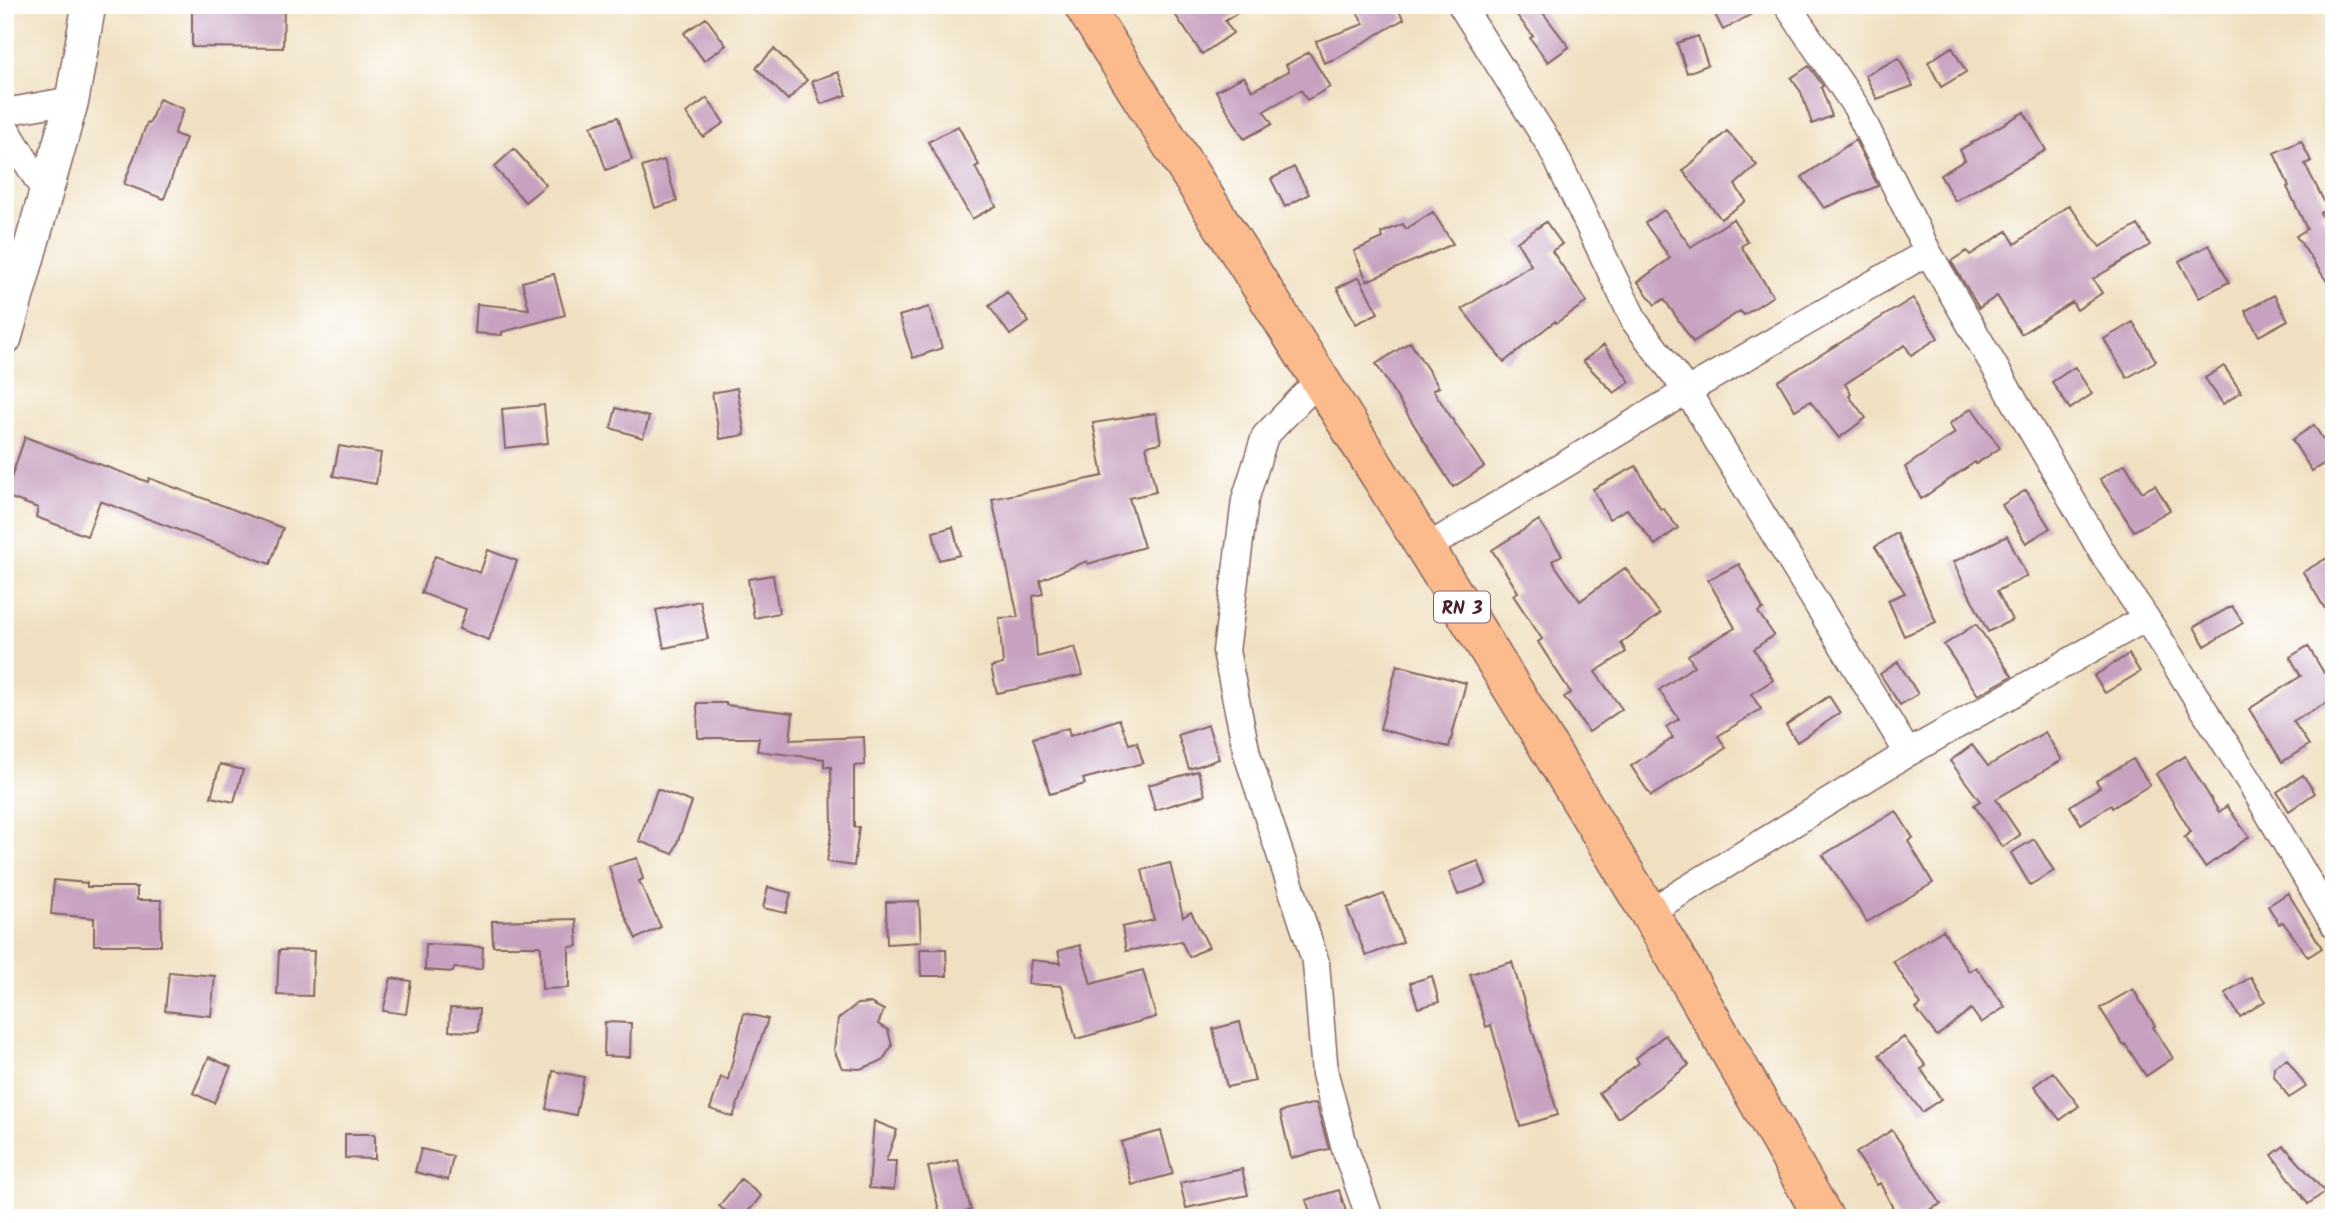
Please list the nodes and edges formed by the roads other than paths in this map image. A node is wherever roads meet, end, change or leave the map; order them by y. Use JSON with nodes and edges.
{"nodes":[{"id":1,"x":89,"y":5,"type":"edge"},
{"id":2,"x":1083,"y":5,"type":"edge"},
{"id":3,"x":1461,"y":5,"type":"edge"},
{"id":4,"x":1787,"y":5,"type":"edge"},
{"id":5,"x":72,"y":100,"type":"junction"},
{"id":6,"x":5,"y":112,"type":"edge"},
{"id":7,"x":5,"y":127,"type":"edge"},
{"id":8,"x":47,"y":195,"type":"junction"},
{"id":9,"x":1928,"y":252,"type":"junction"},
{"id":10,"x":5,"y":338,"type":"edge"},
{"id":11,"x":1320,"y":379,"type":"junction"},
{"id":12,"x":1687,"y":391,"type":"junction"},
{"id":13,"x":1426,"y":548,"type":"junction"},
{"id":14,"x":2146,"y":618,"type":"junction"},
{"id":15,"x":1908,"y":753,"type":"junction"},
{"id":16,"x":1648,"y":912,"type":"junction"},
{"id":17,"x":2334,"y":925,"type":"edge"},
{"id":18,"x":1370,"y":1218,"type":"edge"},
{"id":19,"x":1824,"y":1218,"type":"edge"}],
"edges":[{"from":1,"to":5,"type":"street"},
{"from":2,"to":11,"type":"main road","number":"RN 3"},
{"from":3,"to":12,"type":"street"},
{"from":4,"to":9,"type":"street"},
{"from":5,"to":6,"type":"street"},
{"from":5,"to":8,"type":"street"},
{"from":7,"to":8,"type":"street"},
{"from":8,"to":10,"type":"street"},
{"from":9,"to":12,"type":"street"},
{"from":9,"to":14,"type":"street"},
{"from":11,"to":13,"type":"main road","number":"RN 3"},
{"from":11,"to":18,"type":"street"},
{"from":12,"to":13,"type":"street"},
{"from":12,"to":15,"type":"street"},
{"from":13,"to":16,"type":"main road","number":"RN 3"},
{"from":14,"to":15,"type":"street"},
{"from":14,"to":17,"type":"street"},
{"from":15,"to":16,"type":"street"},
{"from":16,"to":19,"type":"main road","number":"RN 3"}]}
